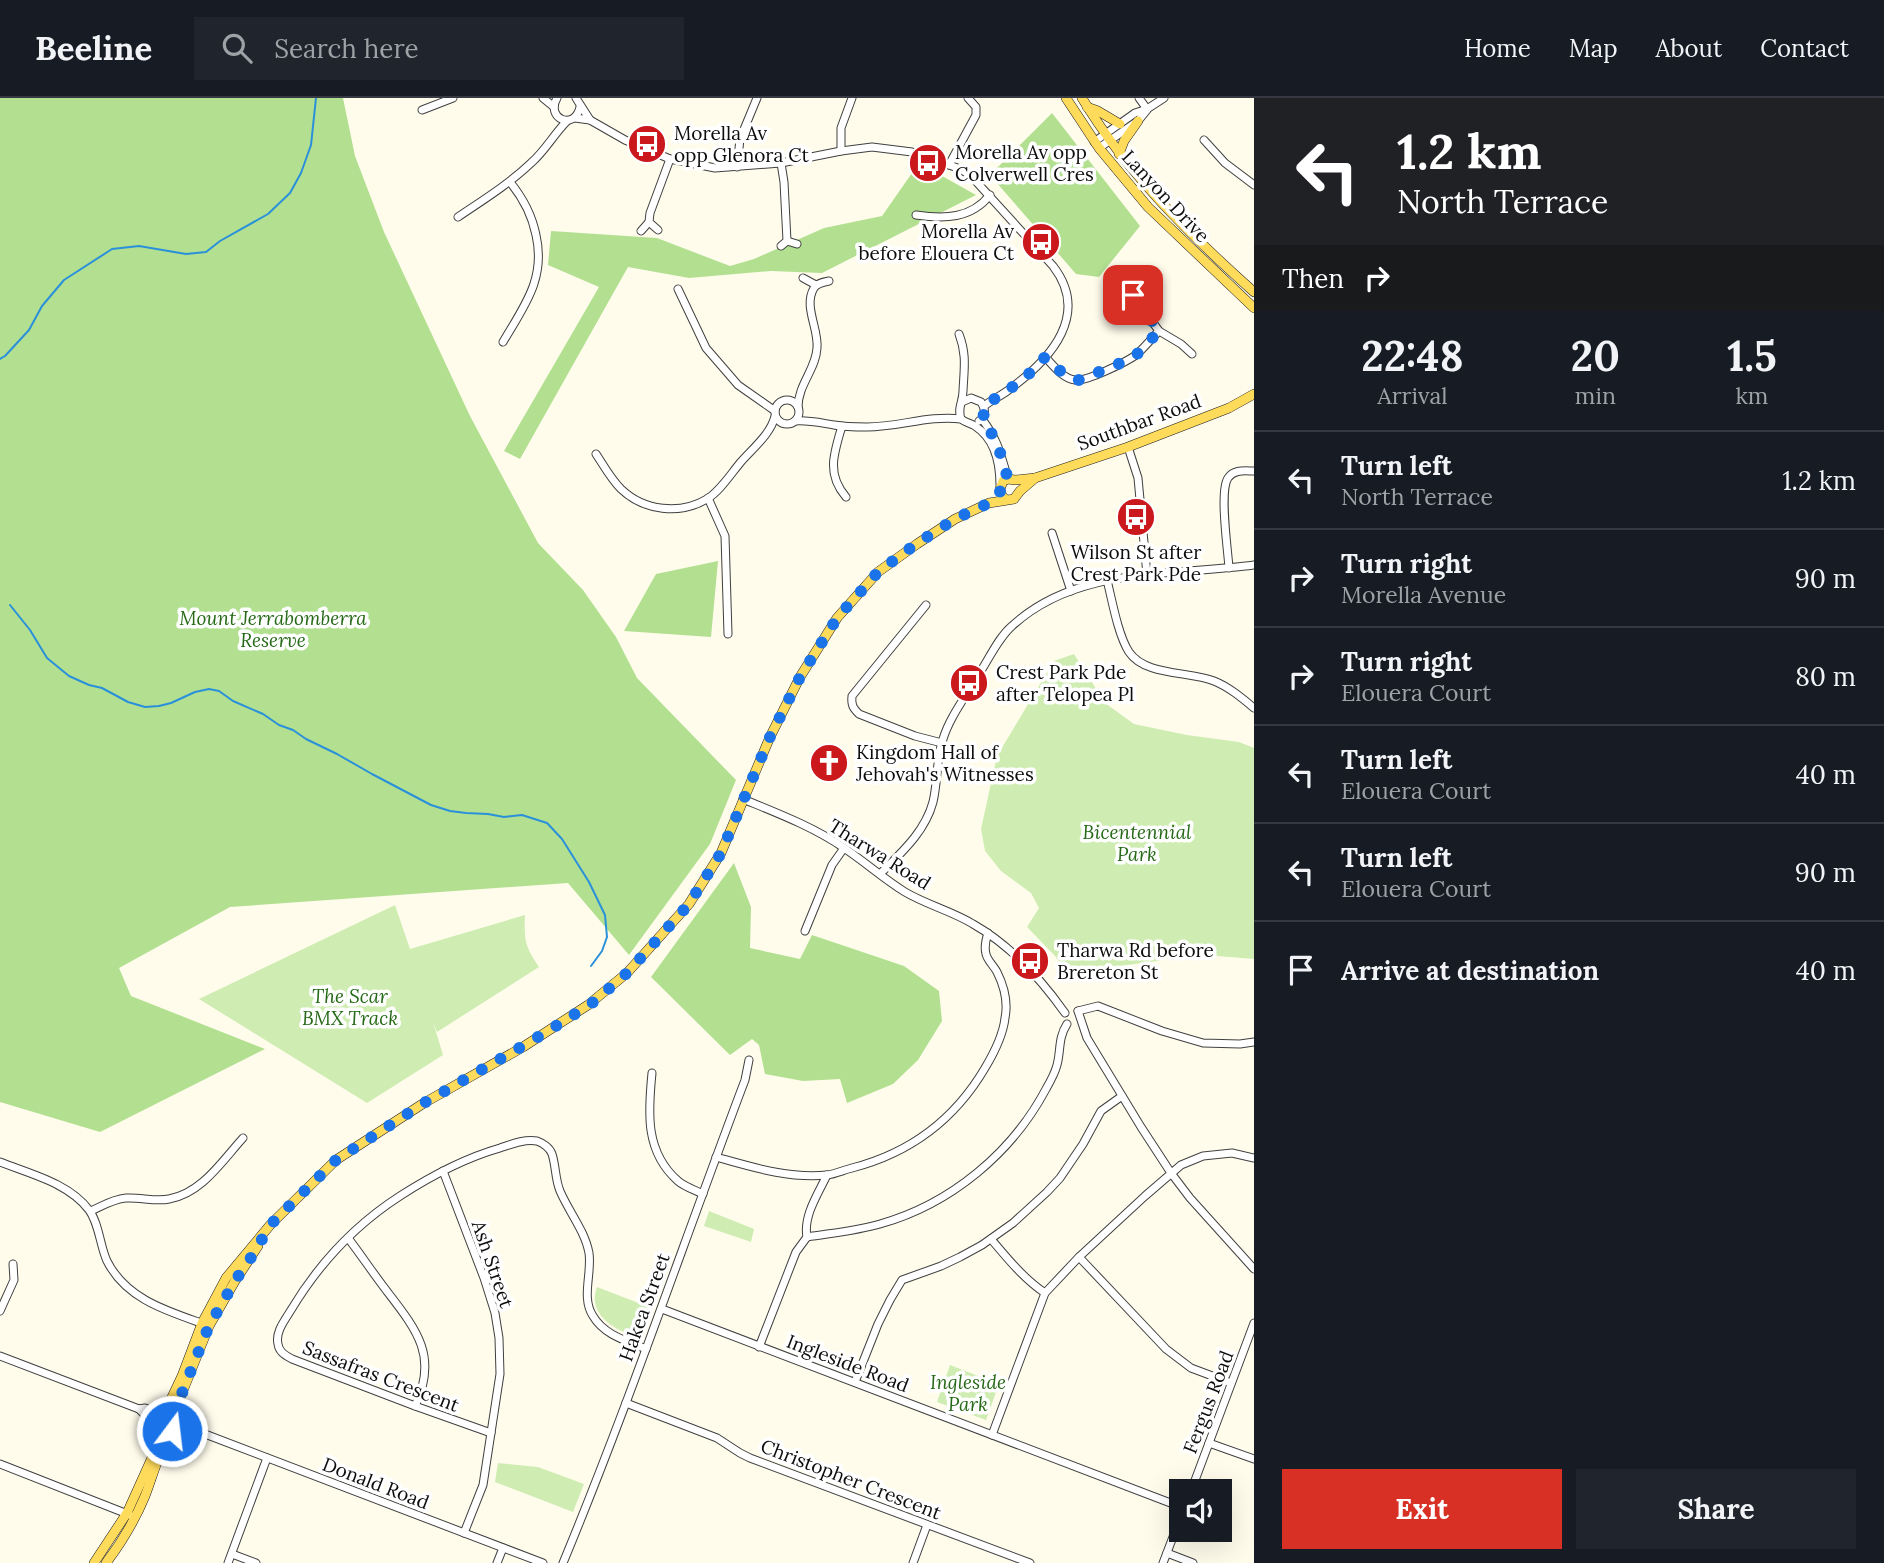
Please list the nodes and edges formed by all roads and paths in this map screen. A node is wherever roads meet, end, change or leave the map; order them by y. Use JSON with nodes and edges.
{"nodes":[{"id":1,"x":453,"y":98,"type":"edge"},
{"id":2,"x":544,"y":98,"type":"edge"},
{"id":3,"x":557,"y":98,"type":"edge"},
{"id":4,"x":576,"y":98,"type":"edge"},
{"id":5,"x":757,"y":98,"type":"edge"},
{"id":6,"x":852,"y":98,"type":"edge"},
{"id":7,"x":968,"y":98,"type":"edge"},
{"id":8,"x":1066,"y":98,"type":"edge"},
{"id":9,"x":1082,"y":98,"type":"edge"},
{"id":10,"x":1139,"y":98,"type":"edge"},
{"id":11,"x":1164,"y":98,"type":"edge"},
{"id":12,"x":554,"y":107,"type":"junction"},
{"id":13,"x":580,"y":107,"type":"junction"},
{"id":14,"x":1087,"y":107,"type":"junction"},
{"id":15,"x":1147,"y":109,"type":"junction"},
{"id":16,"x":422,"y":110,"type":"dead end"},
{"id":17,"x":558,"y":117,"type":"junction"},
{"id":18,"x":571,"y":119,"type":"junction"},
{"id":19,"x":590,"y":120,"type":"junction"},
{"id":20,"x":1138,"y":121,"type":"junction"},
{"id":21,"x":1120,"y":124,"type":"junction"},
{"id":22,"x":555,"y":133,"type":"junction"},
{"id":23,"x":1107,"y":137,"type":"junction"},
{"id":24,"x":1204,"y":140,"type":"dead end"},
{"id":25,"x":1096,"y":145,"type":"junction"},
{"id":26,"x":841,"y":151,"type":"junction"},
{"id":27,"x":1119,"y":154,"type":"junction"},
{"id":28,"x":670,"y":159,"type":"junction"},
{"id":29,"x":781,"y":163,"type":"junction"},
{"id":30,"x":949,"y":164,"type":"junction"},
{"id":31,"x":737,"y":167,"type":"junction"},
{"id":32,"x":1254,"y":173,"type":"edge"},
{"id":33,"x":510,"y":182,"type":"junction"},
{"id":34,"x":1251,"y":183,"type":"edge"},
{"id":35,"x":990,"y":195,"type":"junction"},
{"id":36,"x":916,"y":215,"type":"dead end"},
{"id":37,"x":458,"y":217,"type":"dead end"},
{"id":38,"x":649,"y":222,"type":"junction"},
{"id":39,"x":659,"y":230,"type":"dead end"},
{"id":40,"x":641,"y":231,"type":"dead end"},
{"id":41,"x":797,"y":244,"type":"dead end"},
{"id":42,"x":803,"y":278,"type":"dead end"},
{"id":43,"x":829,"y":281,"type":"dead end"},
{"id":44,"x":816,"y":285,"type":"junction"},
{"id":45,"x":678,"y":289,"type":"dead end"},
{"id":46,"x":1254,"y":292,"type":"edge"},
{"id":47,"x":1133,"y":295,"type":"dead end"},
{"id":48,"x":1254,"y":308,"type":"edge"},
{"id":49,"x":1159,"y":331,"type":"junction"},
{"id":50,"x":959,"y":334,"type":"dead end"},
{"id":51,"x":503,"y":342,"type":"dead end"},
{"id":52,"x":1192,"y":354,"type":"dead end"},
{"id":53,"x":1045,"y":357,"type":"junction"},
{"id":54,"x":802,"y":387,"type":"junction"},
{"id":55,"x":1254,"y":394,"type":"edge"},
{"id":56,"x":760,"y":399,"type":"junction"},
{"id":57,"x":785,"y":400,"type":"junction"},
{"id":58,"x":962,"y":404,"type":"junction"},
{"id":59,"x":983,"y":404,"type":"junction"},
{"id":60,"x":799,"y":409,"type":"junction"},
{"id":61,"x":775,"y":414,"type":"junction"},
{"id":62,"x":982,"y":419,"type":"junction"},
{"id":63,"x":819,"y":422,"type":"junction"},
{"id":64,"x":792,"y":423,"type":"junction"},
{"id":65,"x":972,"y":424,"type":"junction"},
{"id":66,"x":842,"y":426,"type":"junction"},
{"id":67,"x":765,"y":435,"type":"junction"},
{"id":68,"x":1128,"y":447,"type":"junction"},
{"id":69,"x":596,"y":454,"type":"dead end"},
{"id":70,"x":1254,"y":471,"type":"edge"},
{"id":71,"x":1035,"y":478,"type":"junction"},
{"id":72,"x":1006,"y":487,"type":"junction"},
{"id":73,"x":1020,"y":491,"type":"junction"},
{"id":74,"x":846,"y":497,"type":"dead end"},
{"id":75,"x":708,"y":498,"type":"junction"},
{"id":76,"x":1052,"y":533,"type":"dead end"},
{"id":77,"x":1254,"y":565,"type":"edge"},
{"id":78,"x":1229,"y":568,"type":"junction"},
{"id":79,"x":1147,"y":575,"type":"junction"},
{"id":80,"x":1107,"y":580,"type":"junction"},
{"id":81,"x":1071,"y":591,"type":"junction"},
{"id":82,"x":926,"y":606,"type":"dead end"},
{"id":83,"x":728,"y":634,"type":"dead end"},
{"id":84,"x":1254,"y":708,"type":"edge"},
{"id":85,"x":942,"y":743,"type":"junction"},
{"id":86,"x":743,"y":799,"type":"junction"},
{"id":87,"x":844,"y":848,"type":"junction"},
{"id":88,"x":880,"y":874,"type":"junction"},
{"id":89,"x":805,"y":931,"type":"dead end"},
{"id":90,"x":988,"y":933,"type":"junction"},
{"id":91,"x":1073,"y":1017,"type":"junction"},
{"id":92,"x":1254,"y":1042,"type":"edge"},
{"id":93,"x":749,"y":1060,"type":"dead end"},
{"id":94,"x":652,"y":1073,"type":"dead end"},
{"id":95,"x":1122,"y":1096,"type":"junction"},
{"id":96,"x":243,"y":1138,"type":"dead end"},
{"id":97,"x":716,"y":1157,"type":"junction"},
{"id":98,"x":1254,"y":1158,"type":"edge"},
{"id":99,"x":0,"y":1162,"type":"edge"},
{"id":100,"x":443,"y":1171,"type":"junction"},
{"id":101,"x":1171,"y":1173,"type":"junction"},
{"id":102,"x":827,"y":1175,"type":"junction"},
{"id":103,"x":703,"y":1194,"type":"junction"},
{"id":104,"x":91,"y":1211,"type":"junction"},
{"id":105,"x":807,"y":1237,"type":"junction"},
{"id":106,"x":348,"y":1238,"type":"junction"},
{"id":107,"x":991,"y":1239,"type":"junction"},
{"id":108,"x":1079,"y":1257,"type":"junction"},
{"id":109,"x":13,"y":1264,"type":"dead end"},
{"id":110,"x":1254,"y":1269,"type":"edge"},
{"id":111,"x":1045,"y":1293,"type":"junction"},
{"id":112,"x":662,"y":1309,"type":"junction"},
{"id":113,"x":0,"y":1311,"type":"edge"},
{"id":114,"x":1254,"y":1323,"type":"edge"},
{"id":115,"x":206,"y":1324,"type":"junction"},
{"id":116,"x":759,"y":1347,"type":"junction"},
{"id":117,"x":646,"y":1349,"type":"junction"},
{"id":118,"x":0,"y":1356,"type":"edge"},
{"id":119,"x":855,"y":1382,"type":"junction"},
{"id":120,"x":1231,"y":1383,"type":"junction"},
{"id":121,"x":626,"y":1403,"type":"junction"},
{"id":122,"x":415,"y":1406,"type":"junction"},
{"id":123,"x":139,"y":1409,"type":"junction"},
{"id":124,"x":164,"y":1412,"type":"junction"},
{"id":125,"x":179,"y":1415,"type":"junction"},
{"id":126,"x":160,"y":1425,"type":"junction"},
{"id":127,"x":175,"y":1430,"type":"junction"},
{"id":128,"x":197,"y":1431,"type":"junction"},
{"id":129,"x":491,"y":1433,"type":"junction"},
{"id":130,"x":992,"y":1435,"type":"junction"},
{"id":131,"x":1209,"y":1443,"type":"junction"},
{"id":132,"x":267,"y":1458,"type":"junction"},
{"id":133,"x":1254,"y":1460,"type":"edge"},
{"id":134,"x":0,"y":1464,"type":"edge"},
{"id":135,"x":1196,"y":1479,"type":"edge"},
{"id":136,"x":1169,"y":1502,"type":"edge"},
{"id":137,"x":131,"y":1515,"type":"junction"},
{"id":138,"x":927,"y":1525,"type":"junction"},
{"id":139,"x":464,"y":1533,"type":"junction"},
{"id":140,"x":1171,"y":1542,"type":"edge"},
{"id":141,"x":503,"y":1548,"type":"junction"},
{"id":142,"x":1167,"y":1553,"type":"junction"},
{"id":143,"x":232,"y":1554,"type":"junction"},
{"id":144,"x":1026,"y":1562,"type":"edge"},
{"id":145,"x":94,"y":1563,"type":"edge"},
{"id":146,"x":106,"y":1563,"type":"edge"},
{"id":147,"x":228,"y":1563,"type":"edge"},
{"id":148,"x":256,"y":1563,"type":"edge"},
{"id":149,"x":497,"y":1563,"type":"edge"},
{"id":150,"x":543,"y":1563,"type":"edge"},
{"id":151,"x":563,"y":1563,"type":"edge"},
{"id":152,"x":913,"y":1563,"type":"edge"},
{"id":153,"x":1163,"y":1563,"type":"edge"},
{"id":154,"x":1193,"y":1563,"type":"edge"}],
"edges":[{"from":1,"to":16,"type":"street"},
{"from":2,"to":12,"type":"street"},
{"from":3,"to":12,"type":"street"},
{"from":4,"to":13,"type":"street"},
{"from":5,"to":31,"type":"street"},
{"from":6,"to":26,"type":"street"},
{"from":7,"to":30,"type":"street"},
{"from":8,"to":25,"type":"main road","name":"Lanyon Drive"},
{"from":9,"to":14,"type":"main road","name":"Lanyon Drive"},
{"from":10,"to":15,"type":"street"},
{"from":11,"to":15,"type":"street"},
{"from":12,"to":17,"type":"street"},
{"from":13,"to":18,"type":"street"},
{"from":13,"to":19,"type":"street"},
{"from":14,"to":21,"type":"main road"},
{"from":14,"to":23,"type":"main road","name":"Lanyon Drive"},
{"from":15,"to":20,"type":"street"},
{"from":15,"to":21,"type":"street"},
{"from":17,"to":18,"type":"street"},
{"from":17,"to":22,"type":"street"},
{"from":18,"to":19,"type":"street"},
{"from":18,"to":22,"type":"street"},
{"from":19,"to":28,"type":"street"},
{"from":20,"to":23,"type":"street"},
{"from":20,"to":27,"type":"main road"},
{"from":21,"to":23,"type":"street"},
{"from":22,"to":33,"type":"street"},
{"from":23,"to":25,"type":"street"},
{"from":23,"to":27,"type":"main road","name":"Lanyon Drive"},
{"from":24,"to":34,"type":"street"},
{"from":25,"to":48,"type":"main road","name":"Lanyon Drive"},
{"from":26,"to":29,"type":"street"},
{"from":26,"to":30,"type":"street"},
{"from":27,"to":46,"type":"main road","name":"Lanyon Drive"},
{"from":28,"to":31,"type":"street"},
{"from":28,"to":38,"type":"street"},
{"from":29,"to":31,"type":"street"},
{"from":29,"to":41,"type":"street"},
{"from":30,"to":35,"type":"street"},
{"from":32,"to":34,"type":"street"},
{"from":33,"to":37,"type":"street"},
{"from":33,"to":51,"type":"street"},
{"from":35,"to":36,"type":"street"},
{"from":35,"to":53,"type":"street"},
{"from":38,"to":39,"type":"street"},
{"from":38,"to":40,"type":"street"},
{"from":42,"to":44,"type":"street"},
{"from":43,"to":44,"type":"street"},
{"from":44,"to":54,"type":"street"},
{"from":45,"to":56,"type":"street"},
{"from":47,"to":49,"type":"street"},
{"from":49,"to":52,"type":"street"},
{"from":49,"to":53,"type":"street"},
{"from":50,"to":58,"type":"street"},
{"from":53,"to":59,"type":"street"},
{"from":54,"to":57,"type":"street"},
{"from":54,"to":60,"type":"street"},
{"from":55,"to":68,"type":"main road","name":"Southbar Road"},
{"from":56,"to":57,"type":"street"},
{"from":56,"to":61,"type":"street"},
{"from":57,"to":60,"type":"street"},
{"from":57,"to":61,"type":"street"},
{"from":58,"to":59,"type":"street"},
{"from":58,"to":65,"type":"street"},
{"from":58,"to":66,"type":"street"},
{"from":59,"to":62,"type":"street"},
{"from":60,"to":63,"type":"street"},
{"from":60,"to":64,"type":"street"},
{"from":61,"to":64,"type":"street"},
{"from":61,"to":67,"type":"street"},
{"from":62,"to":65,"type":"street"},
{"from":62,"to":72,"type":"street"},
{"from":63,"to":64,"type":"street"},
{"from":63,"to":66,"type":"street"},
{"from":64,"to":67,"type":"street"},
{"from":65,"to":72,"type":"street"},
{"from":66,"to":74,"type":"street"},
{"from":67,"to":75,"type":"street"},
{"from":68,"to":71,"type":"main road","name":"Southbar Road"},
{"from":68,"to":79,"type":"street"},
{"from":69,"to":75,"type":"street"},
{"from":70,"to":78,"type":"street"},
{"from":71,"to":72,"type":"main road","name":"Southbar Road"},
{"from":71,"to":73,"type":"main road","name":"Southbar Road"},
{"from":72,"to":73,"type":"main road"},
{"from":72,"to":73,"type":"main road","name":"Southbar Road"},
{"from":72,"to":86,"type":"main road"},
{"from":75,"to":83,"type":"street"},
{"from":76,"to":81,"type":"street"},
{"from":77,"to":78,"type":"street"},
{"from":78,"to":79,"type":"street"},
{"from":79,"to":80,"type":"street"},
{"from":80,"to":81,"type":"street"},
{"from":80,"to":84,"type":"street"},
{"from":81,"to":85,"type":"street"},
{"from":82,"to":85,"type":"street"},
{"from":85,"to":88,"type":"street"},
{"from":86,"to":87,"type":"street","name":"Tharwa Road"},
{"from":86,"to":115,"type":"main road"},
{"from":87,"to":88,"type":"street","name":"Tharwa Road"},
{"from":87,"to":89,"type":"street"},
{"from":88,"to":90,"type":"street","name":"Tharwa Road"},
{"from":90,"to":91,"type":"street","name":"Tharwa Road"},
{"from":90,"to":102,"type":"street"},
{"from":91,"to":92,"type":"street"},
{"from":91,"to":95,"type":"street"},
{"from":91,"to":105,"type":"street"},
{"from":93,"to":97,"type":"street","name":"Hakea Street"},
{"from":94,"to":103,"type":"street"},
{"from":95,"to":101,"type":"street"},
{"from":95,"to":107,"type":"street"},
{"from":96,"to":104,"type":"street"},
{"from":97,"to":102,"type":"street"},
{"from":97,"to":103,"type":"street","name":"Hakea Street"},
{"from":98,"to":101,"type":"street"},
{"from":99,"to":104,"type":"street"},
{"from":100,"to":106,"type":"street","name":"Sassafras Crescent"},
{"from":100,"to":117,"type":"street","name":"Sassafras Crescent"},
{"from":100,"to":129,"type":"street","name":"Ash Street"},
{"from":101,"to":108,"type":"street"},
{"from":101,"to":110,"type":"street"},
{"from":102,"to":105,"type":"street"},
{"from":103,"to":112,"type":"street","name":"Hakea Street"},
{"from":104,"to":115,"type":"street"},
{"from":105,"to":116,"type":"street"},
{"from":106,"to":122,"type":"street"},
{"from":106,"to":122,"type":"street","name":"Sassafras Crescent"},
{"from":107,"to":111,"type":"street"},
{"from":107,"to":119,"type":"street"},
{"from":108,"to":111,"type":"street"},
{"from":108,"to":120,"type":"street"},
{"from":109,"to":113,"type":"street"},
{"from":111,"to":130,"type":"street"},
{"from":112,"to":116,"type":"street","name":"Ingleside Road"},
{"from":112,"to":117,"type":"street","name":"Hakea Street"},
{"from":114,"to":120,"type":"street","name":"Fergus Road"},
{"from":115,"to":124,"type":"main road"},
{"from":115,"to":125,"type":"main road"},
{"from":116,"to":119,"type":"street","name":"Ingleside Road"},
{"from":117,"to":121,"type":"street","name":"Hakea Street"},
{"from":118,"to":123,"type":"street"},
{"from":119,"to":130,"type":"street","name":"Ingleside Road"},
{"from":120,"to":131,"type":"street","name":"Fergus Road"},
{"from":121,"to":138,"type":"street","name":"Christopher Crescent"},
{"from":121,"to":151,"type":"street","name":"Hakea Street"},
{"from":122,"to":129,"type":"street","name":"Sassafras Crescent"},
{"from":123,"to":124,"type":"street"},
{"from":123,"to":126,"type":"street"},
{"from":124,"to":125,"type":"main road"},
{"from":124,"to":126,"type":"main road"},
{"from":125,"to":127,"type":"main road"},
{"from":125,"to":128,"type":"street","name":"Donald Road"},
{"from":126,"to":127,"type":"main road"},
{"from":126,"to":137,"type":"main road"},
{"from":127,"to":128,"type":"street","name":"Donald Road"},
{"from":127,"to":137,"type":"main road"},
{"from":128,"to":132,"type":"street","name":"Donald Road"},
{"from":129,"to":139,"type":"street","name":"Ash Street"},
{"from":130,"to":136,"type":"street","name":"Ingleside Road"},
{"from":131,"to":133,"type":"street"},
{"from":131,"to":135,"type":"street","name":"Fergus Road"},
{"from":132,"to":139,"type":"street","name":"Donald Road"},
{"from":132,"to":143,"type":"street"},
{"from":134,"to":137,"type":"street"},
{"from":137,"to":145,"type":"main road"},
{"from":137,"to":146,"type":"main road"},
{"from":138,"to":144,"type":"street","name":"Christopher Crescent"},
{"from":138,"to":152,"type":"street"},
{"from":139,"to":141,"type":"street","name":"Donald Road"},
{"from":140,"to":142,"type":"street"},
{"from":141,"to":149,"type":"street"},
{"from":141,"to":150,"type":"street","name":"Donald Road"},
{"from":142,"to":153,"type":"street"},
{"from":142,"to":154,"type":"street"},
{"from":143,"to":147,"type":"street"},
{"from":143,"to":148,"type":"street"}]}
